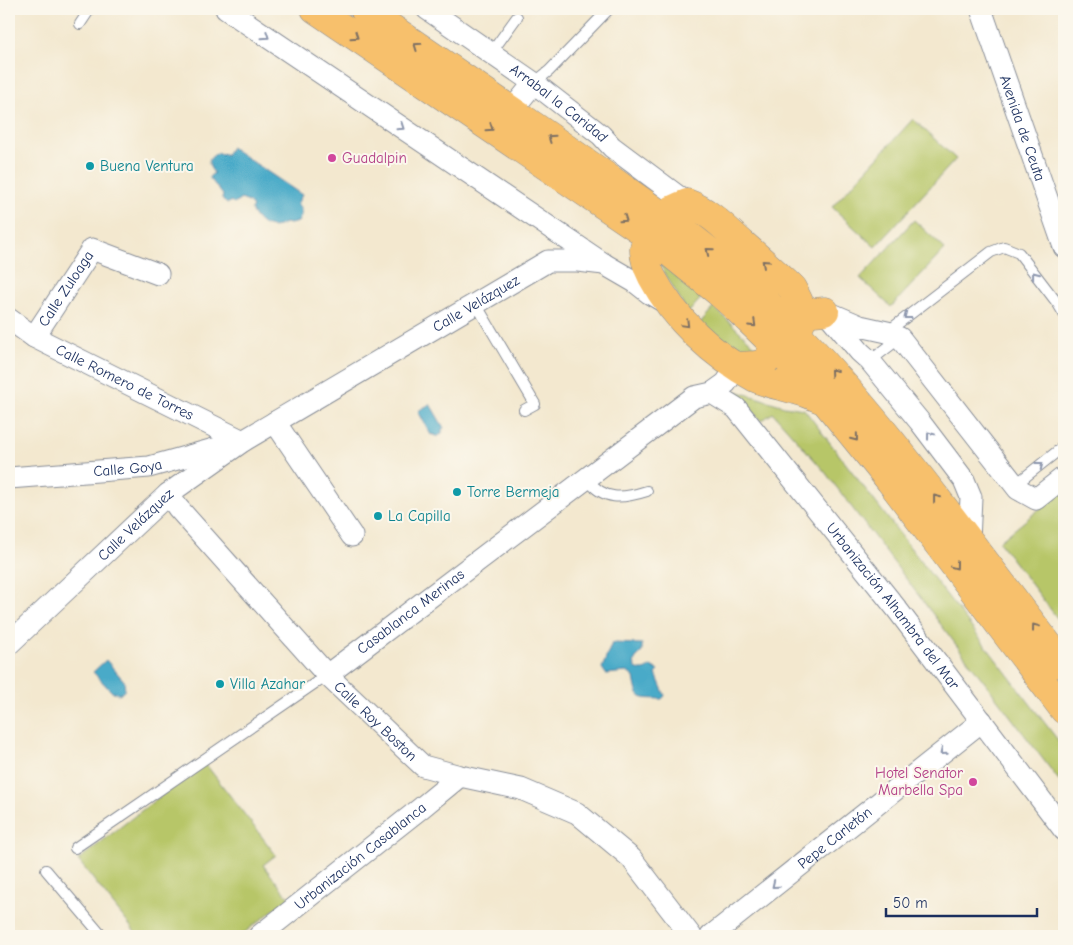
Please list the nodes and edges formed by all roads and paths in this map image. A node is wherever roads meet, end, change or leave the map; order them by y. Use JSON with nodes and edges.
{"nodes":[{"id":1,"x":90,"y":9,"type":"edge"},
{"id":2,"x":226,"y":9,"type":"edge"},
{"id":3,"x":315,"y":9,"type":"edge"},
{"id":4,"x":364,"y":9,"type":"edge"},
{"id":5,"x":427,"y":9,"type":"edge"},
{"id":6,"x":609,"y":9,"type":"edge"},
{"id":7,"x":980,"y":9,"type":"edge"},
{"id":8,"x":517,"y":17,"type":"dead end"},
{"id":9,"x":80,"y":24,"type":"dead end"},
{"id":10,"x":492,"y":53,"type":"junction"},
{"id":11,"x":534,"y":83,"type":"junction"},
{"id":12,"x":511,"y":111,"type":"junction"},
{"id":13,"x":612,"y":148,"type":"junction"},
{"id":14,"x":584,"y":161,"type":"junction"},
{"id":15,"x":687,"y":203,"type":"junction"},
{"id":16,"x":538,"y":220,"type":"junction"},
{"id":17,"x":656,"y":226,"type":"junction"},
{"id":18,"x":1064,"y":247,"type":"edge"},
{"id":19,"x":548,"y":261,"type":"junction"},
{"id":20,"x":604,"y":264,"type":"junction"},
{"id":21,"x":158,"y":274,"type":"dead end"},
{"id":22,"x":476,"y":304,"type":"junction"},
{"id":23,"x":668,"y":304,"type":"junction"},
{"id":24,"x":1064,"y":314,"type":"edge"},
{"id":25,"x":9,"y":319,"type":"edge"},
{"id":26,"x":800,"y":327,"type":"junction"},
{"id":27,"x":894,"y":335,"type":"junction"},
{"id":28,"x":34,"y":337,"type":"junction"},
{"id":29,"x":870,"y":361,"type":"junction"},
{"id":30,"x":736,"y":366,"type":"junction"},
{"id":31,"x":712,"y":393,"type":"junction"},
{"id":32,"x":824,"y":400,"type":"junction"},
{"id":33,"x":524,"y":410,"type":"dead end"},
{"id":34,"x":275,"y":422,"type":"junction"},
{"id":35,"x":243,"y":441,"type":"junction"},
{"id":36,"x":1064,"y":446,"type":"edge"},
{"id":37,"x":1064,"y":477,"type":"edge"},
{"id":38,"x":9,"y":478,"type":"edge"},
{"id":39,"x":587,"y":479,"type":"junction"},
{"id":40,"x":1015,"y":485,"type":"junction"},
{"id":41,"x":647,"y":491,"type":"dead end"},
{"id":42,"x":168,"y":494,"type":"junction"},
{"id":43,"x":352,"y":536,"type":"dead end"},
{"id":44,"x":969,"y":541,"type":"junction"},
{"id":45,"x":9,"y":644,"type":"edge"},
{"id":46,"x":1064,"y":665,"type":"edge"},
{"id":47,"x":327,"y":676,"type":"junction"},
{"id":48,"x":1064,"y":710,"type":"edge"},
{"id":49,"x":982,"y":721,"type":"junction"},
{"id":50,"x":460,"y":776,"type":"junction"},
{"id":51,"x":1064,"y":830,"type":"edge"},
{"id":52,"x":74,"y":848,"type":"dead end"},
{"id":53,"x":46,"y":870,"type":"dead end"},
{"id":54,"x":102,"y":936,"type":"edge"},
{"id":55,"x":260,"y":936,"type":"edge"},
{"id":56,"x":691,"y":936,"type":"edge"},
{"id":57,"x":711,"y":936,"type":"edge"}],
"edges":[{"from":1,"to":9,"type":"lane"},
{"from":2,"to":16,"type":"street","one_way":true},
{"from":3,"to":17,"type":"main road","one_way":true},
{"from":12,"to":4,"type":"main road","one_way":true},
{"from":5,"to":10,"type":"street","name":"Arrabal la Caridad"},
{"from":6,"to":11,"type":"lane"},
{"from":7,"to":18,"type":"street","name":"Avenida de Ceuta"},
{"from":8,"to":10,"type":"lane"},
{"from":10,"to":11,"type":"street","name":"Arrabal la Caridad"},
{"from":11,"to":12,"type":"street"},
{"from":11,"to":13,"type":"street","name":"Arrabal la Caridad"},
{"from":14,"to":12,"type":"main road","one_way":true},
{"from":13,"to":14,"type":"street"},
{"from":13,"to":15,"type":"street","name":"Arrabal la Caridad"},
{"from":14,"to":17,"type":"main road"},
{"from":15,"to":17,"type":"main road"},
{"from":26,"to":15,"type":"main road","one_way":true},
{"from":16,"to":19,"type":"street"},
{"from":16,"to":20,"type":"street"},
{"from":17,"to":23,"type":"main road"},
{"from":17,"to":26,"type":"main road"},
{"from":19,"to":20,"type":"street"},
{"from":19,"to":22,"type":"street","name":"Calle Velázquez"},
{"from":20,"to":23,"type":"street"},
{"from":21,"to":28,"type":"street","name":"Calle Zuloaga"},
{"from":22,"to":33,"type":"lane"},
{"from":22,"to":34,"type":"street","name":"Calle Velázquez"},
{"from":23,"to":30,"type":"main road","one_way":true},
{"from":24,"to":27,"type":"lane","one_way":true},
{"from":25,"to":28,"type":"street","name":"Calle Romero de Torres"},
{"from":26,"to":27,"type":"street"},
{"from":26,"to":29,"type":"street"},
{"from":26,"to":30,"type":"main road"},
{"from":26,"to":32,"type":"main road"},
{"from":44,"to":26,"type":"main road","one_way":true},
{"from":27,"to":29,"type":"lane"},
{"from":27,"to":40,"type":"street"},
{"from":28,"to":35,"type":"street","name":"Calle Romero de Torres"},
{"from":44,"to":29,"type":"street","one_way":true},
{"from":30,"to":31,"type":"street","name":"Casablanca Merinas"},
{"from":30,"to":32,"type":"main road"},
{"from":31,"to":39,"type":"street","name":"Casablanca Merinas"},
{"from":31,"to":49,"type":"street","name":"Urbanización Alhambra del Mar"},
{"from":32,"to":48,"type":"main road","one_way":true},
{"from":34,"to":35,"type":"street","name":"Calle Velázquez"},
{"from":34,"to":43,"type":"street"},
{"from":35,"to":38,"type":"street","name":"Calle Goya"},
{"from":35,"to":42,"type":"street","name":"Calle Velázquez"},
{"from":40,"to":36,"type":"lane","one_way":true},
{"from":37,"to":40,"type":"street"},
{"from":39,"to":41,"type":"lane"},
{"from":39,"to":47,"type":"street","name":"Casablanca Merinas"},
{"from":42,"to":45,"type":"street","name":"Calle Velázquez"},
{"from":42,"to":47,"type":"street","name":"Calle Roy Boston"},
{"from":46,"to":44,"type":"main road","one_way":true},
{"from":47,"to":50,"type":"street","name":"Calle Roy Boston"},
{"from":47,"to":52,"type":"lane","name":"Casablanca Merinas"},
{"from":49,"to":51,"type":"street","name":"Urbanización Alhambra del Mar"},
{"from":49,"to":57,"type":"street","name":"Pepe Carletón","one_way":true},
{"from":50,"to":55,"type":"street","name":"Urbanización Casablanca"},
{"from":50,"to":56,"type":"street","name":"Calle Roy Boston"},
{"from":53,"to":54,"type":"lane"}]}
